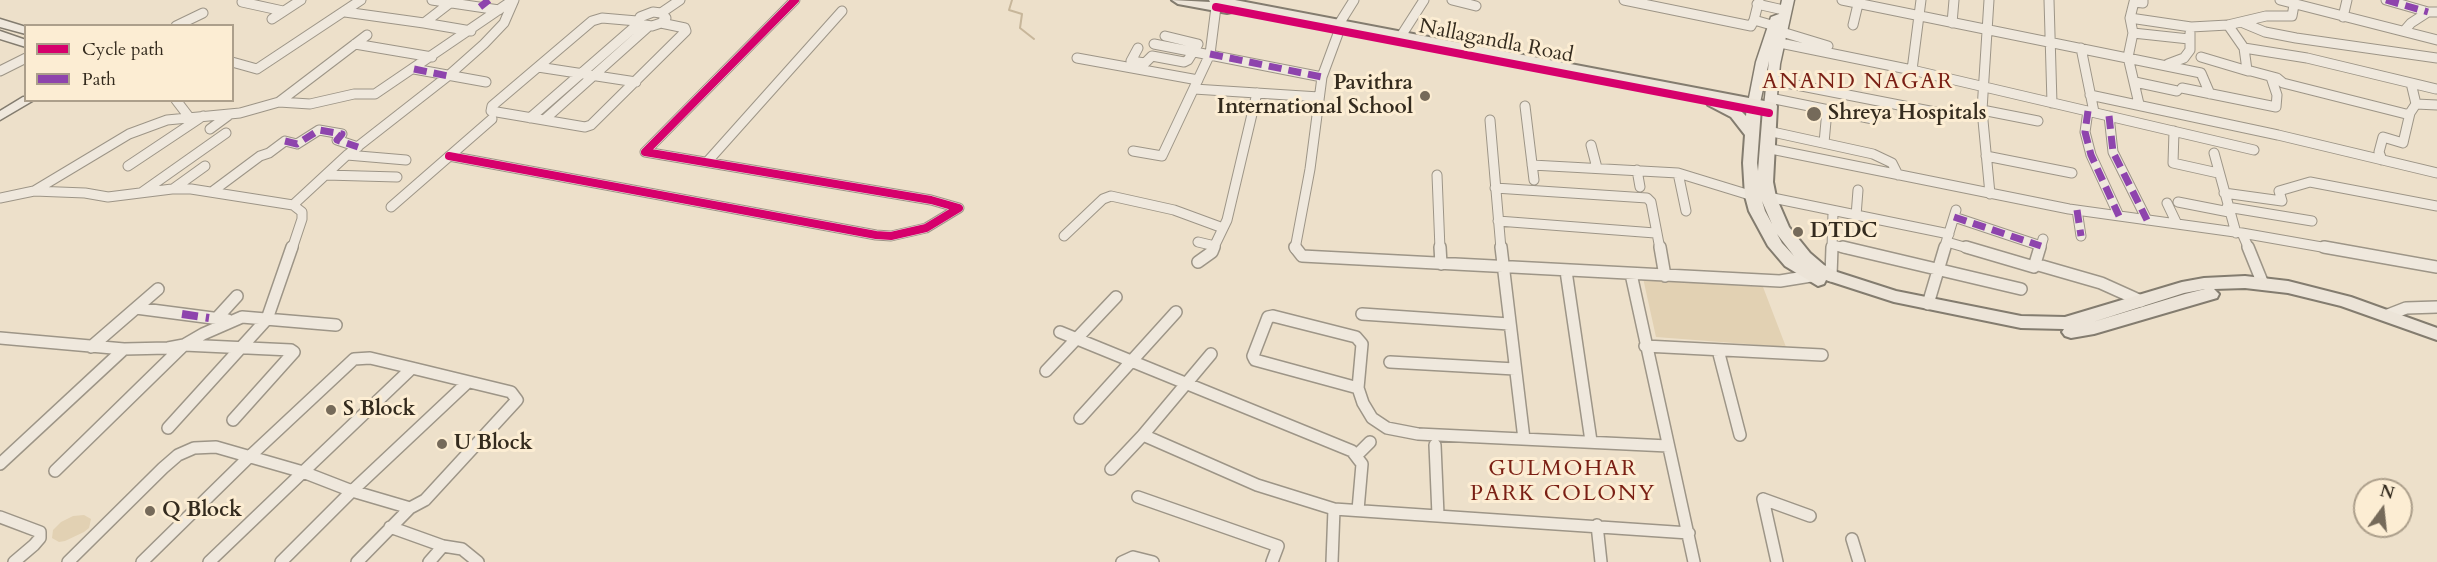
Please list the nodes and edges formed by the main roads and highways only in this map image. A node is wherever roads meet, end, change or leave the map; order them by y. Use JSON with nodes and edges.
{"nodes":[{"id":1,"x":1178,"y":0,"type":"edge"},
{"id":2,"x":1782,"y":3,"type":"edge"},
{"id":3,"x":1216,"y":4,"type":"edge"},
{"id":4,"x":0,"y":23,"type":"edge"},
{"id":5,"x":1339,"y":27,"type":"junction"},
{"id":6,"x":24,"y":30,"type":"edge"},
{"id":7,"x":1779,"y":34,"type":"junction"},
{"id":8,"x":0,"y":35,"type":"edge"},
{"id":9,"x":24,"y":43,"type":"edge"},
{"id":10,"x":24,"y":95,"type":"edge"},
{"id":11,"x":24,"y":102,"type":"edge"},
{"id":12,"x":1713,"y":102,"type":"junction"},
{"id":13,"x":1753,"y":106,"type":"junction"},
{"id":14,"x":1770,"y":106,"type":"junction"},
{"id":15,"x":0,"y":107,"type":"edge"},
{"id":16,"x":0,"y":116,"type":"edge"},
{"id":17,"x":1752,"y":135,"type":"junction"},
{"id":18,"x":1761,"y":197,"type":"junction"},
{"id":19,"x":1834,"y":282,"type":"junction"},
{"id":20,"x":2387,"y":320,"type":"junction"},
{"id":21,"x":2437,"y":334,"type":"edge"},
{"id":22,"x":2437,"y":344,"type":"edge"}],
"edges":[{"from":1,"to":3,"type":"main road","name":"Nallagandla Road"},
{"from":2,"to":7,"type":"main road"},
{"from":3,"to":5,"type":"main road","name":"Nallagandla Road"},
{"from":4,"to":6,"type":"main road"},
{"from":5,"to":12,"type":"main road","name":"Nallagandla Road"},
{"from":5,"to":13,"type":"main road","name":"Nallagandla Road"},
{"from":7,"to":13,"type":"main road"},
{"from":7,"to":14,"type":"main road"},
{"from":8,"to":9,"type":"main road"},
{"from":10,"to":15,"type":"main road"},
{"from":11,"to":16,"type":"main road"},
{"from":12,"to":13,"type":"main road","name":"Nallagandla Road"},
{"from":12,"to":17,"type":"main road"},
{"from":13,"to":14,"type":"main road","name":"Nallagandla Road"},
{"from":13,"to":17,"type":"main road"},
{"from":14,"to":18,"type":"main road"},
{"from":17,"to":18,"type":"main road"},
{"from":18,"to":19,"type":"main road"},
{"from":18,"to":19,"type":"main road"},
{"from":19,"to":20,"type":"main road"},
{"from":19,"to":20,"type":"main road"},
{"from":20,"to":21,"type":"main road"},
{"from":20,"to":22,"type":"main road"}]}
